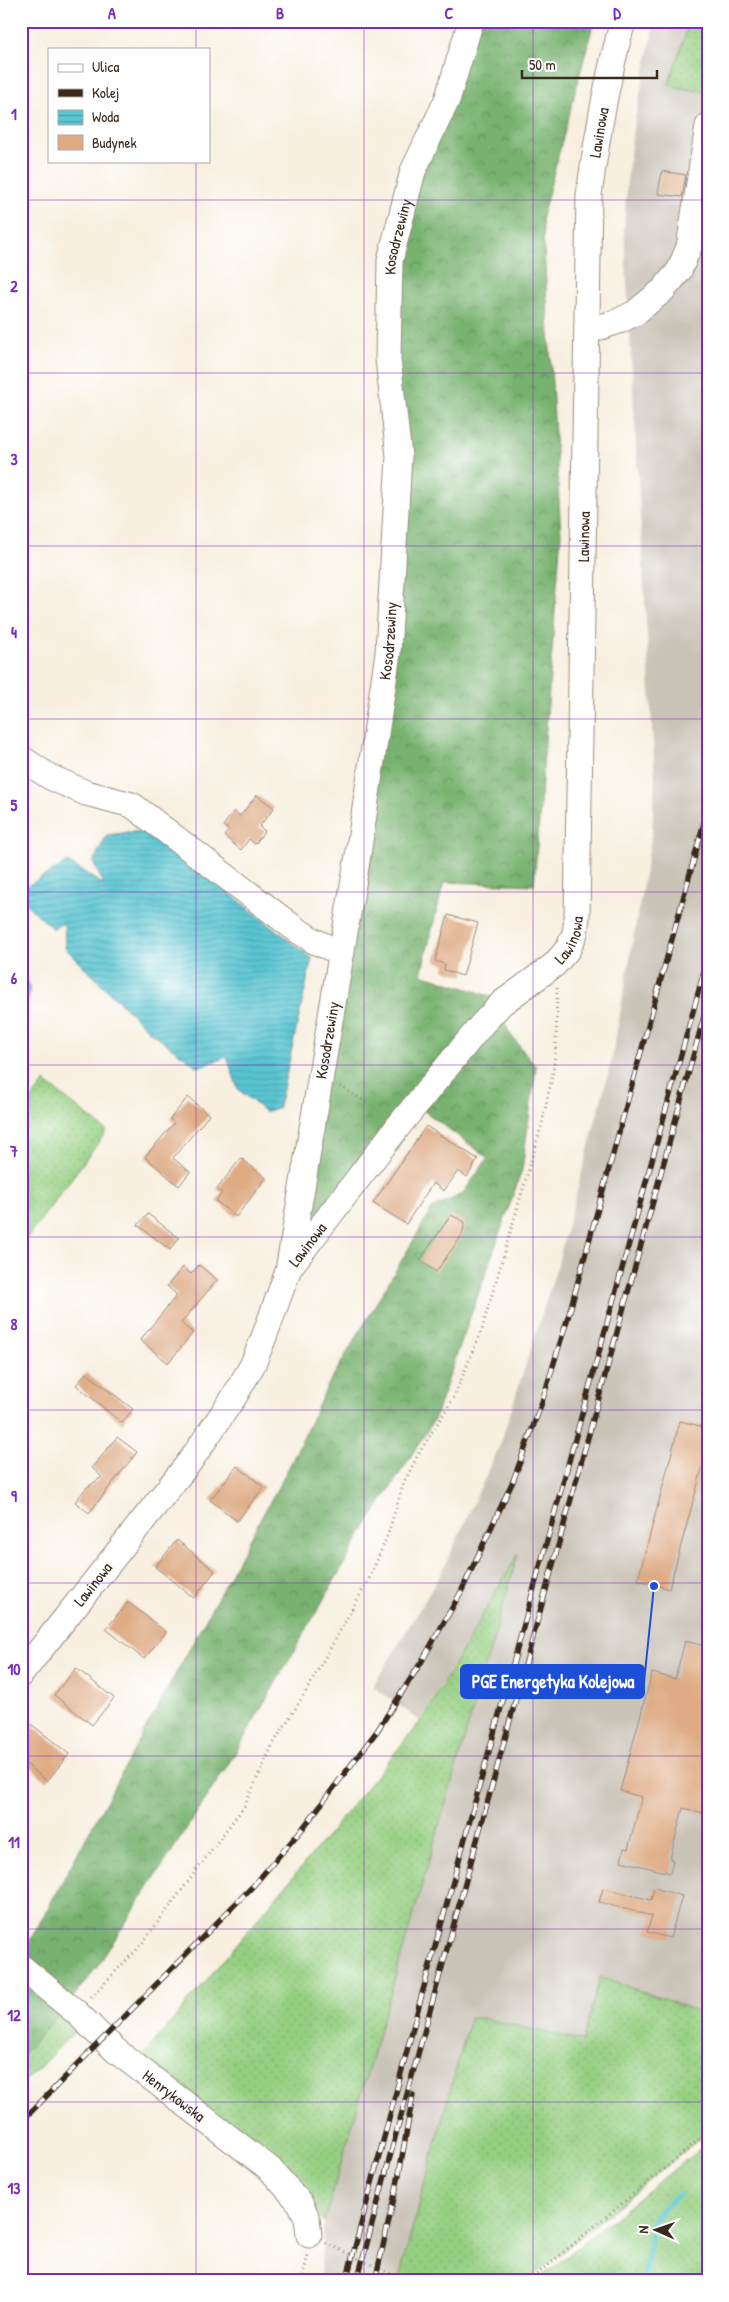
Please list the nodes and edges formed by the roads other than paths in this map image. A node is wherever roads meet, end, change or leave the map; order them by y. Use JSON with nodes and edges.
{"nodes":[{"id":1,"x":471,"y":21,"type":"edge"},
{"id":2,"x":623,"y":21,"type":"edge"},
{"id":3,"x":708,"y":126,"type":"edge"},
{"id":4,"x":587,"y":326,"type":"junction"},
{"id":5,"x":21,"y":758,"type":"edge"},
{"id":6,"x":342,"y":953,"type":"junction"},
{"id":7,"x":289,"y":1268,"type":"junction"},
{"id":8,"x":21,"y":1674,"type":"edge"},
{"id":9,"x":21,"y":1967,"type":"edge"},
{"id":10,"x":309,"y":2235,"type":"road end"}],
"edges":[{"from":1,"to":6,"type":"street","name":"Kosodrzewiny"},
{"from":2,"to":4,"type":"street","name":"Lawinowa"},
{"from":3,"to":4,"type":"street"},
{"from":4,"to":7,"type":"street","name":"Lawinowa"},
{"from":5,"to":6,"type":"street"},
{"from":6,"to":7,"type":"street","name":"Kosodrzewiny"},
{"from":7,"to":8,"type":"street","name":"Lawinowa"},
{"from":9,"to":10,"type":"street","name":"Henrykowska"}]}
